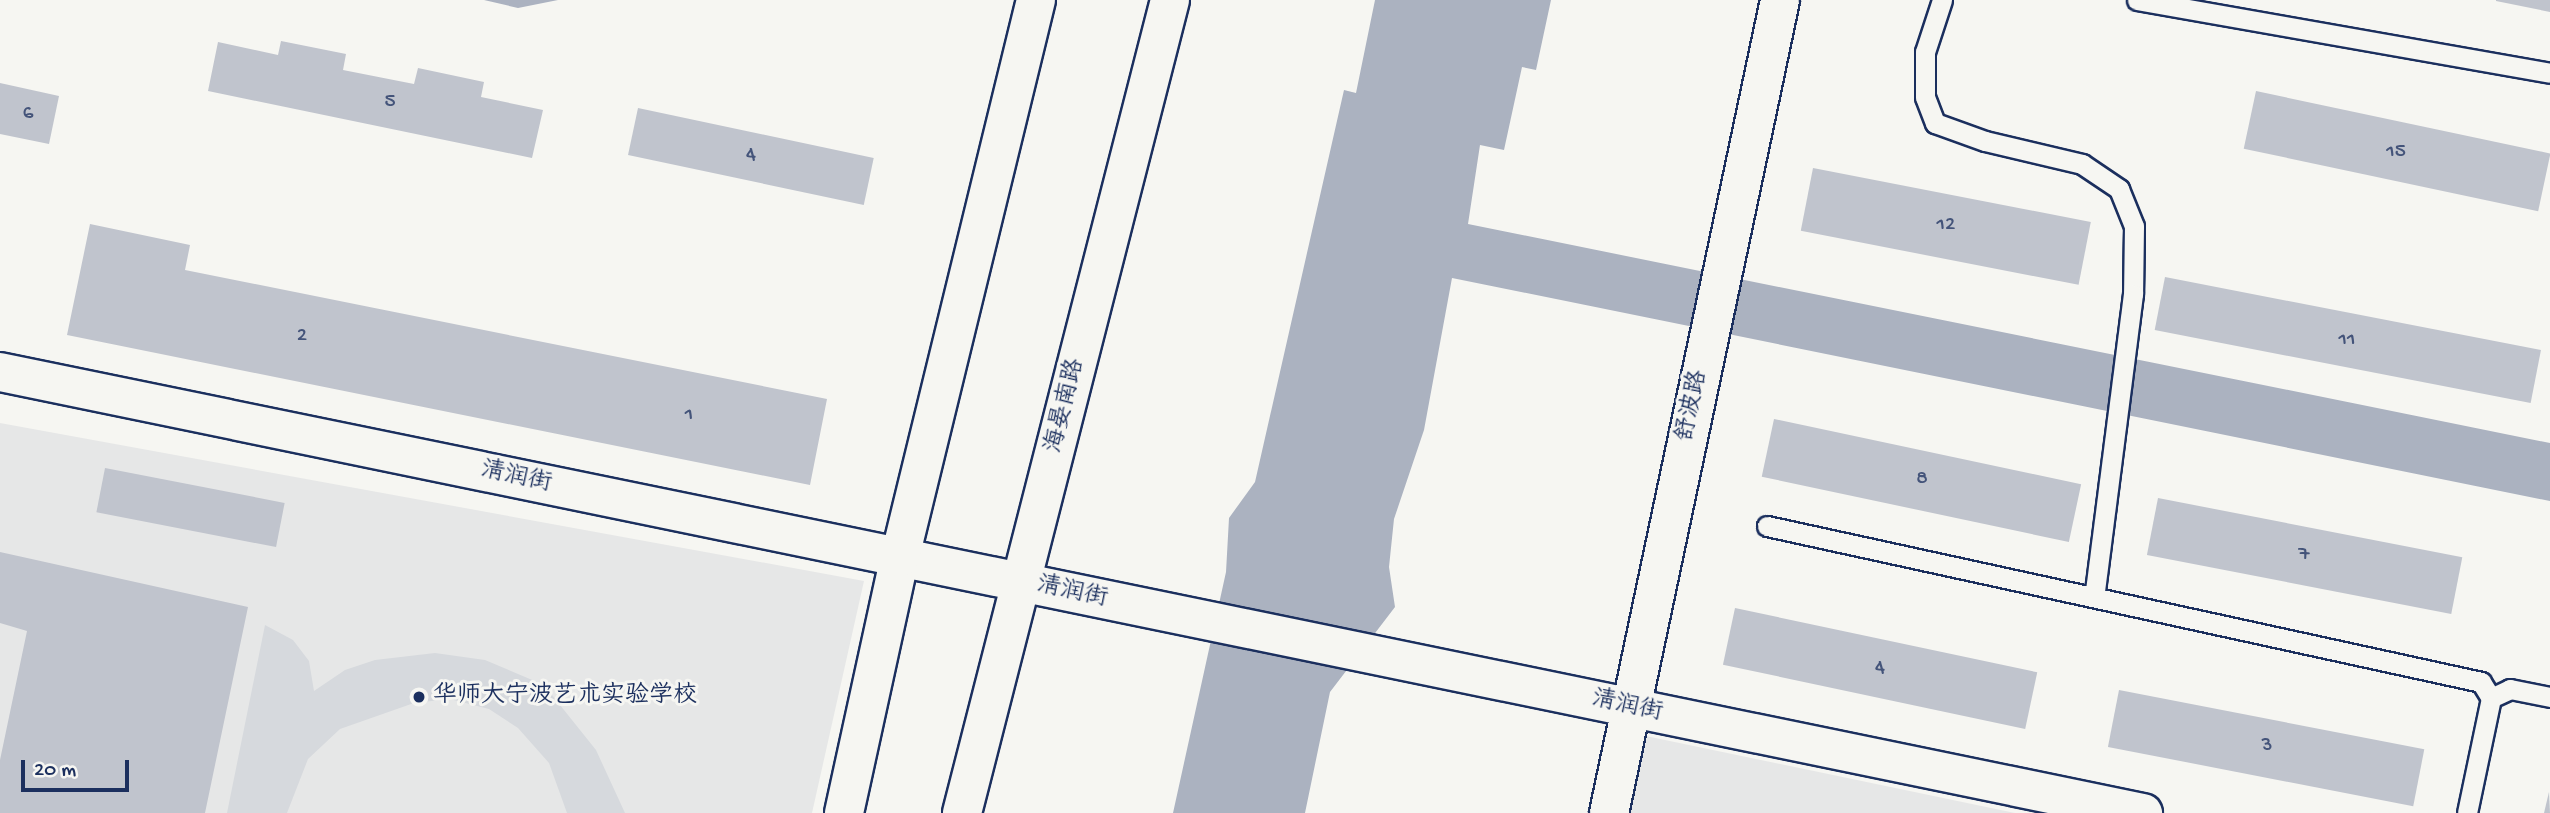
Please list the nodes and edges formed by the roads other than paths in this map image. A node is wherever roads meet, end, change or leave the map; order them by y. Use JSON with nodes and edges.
{"nodes":[{"id":1,"x":1036,"y":0,"type":"edge"},
{"id":2,"x":1170,"y":0,"type":"edge"},
{"id":3,"x":1780,"y":0,"type":"edge"},
{"id":4,"x":1942,"y":0,"type":"edge"},
{"id":5,"x":2137,"y":0,"type":"edge"},
{"id":6,"x":2550,"y":73,"type":"edge"},
{"id":7,"x":0,"y":372,"type":"edge"},
{"id":8,"x":1767,"y":526,"type":"dead end"},
{"id":9,"x":900,"y":557,"type":"junction"},
{"id":10,"x":1021,"y":582,"type":"junction"},
{"id":11,"x":2094,"y":597,"type":"junction"},
{"id":12,"x":2550,"y":697,"type":"edge"},
{"id":13,"x":2491,"y":698,"type":"junction"},
{"id":14,"x":1629,"y":708,"type":"junction"},
{"id":15,"x":844,"y":813,"type":"edge"},
{"id":16,"x":962,"y":813,"type":"edge"},
{"id":17,"x":1609,"y":813,"type":"edge"},
{"id":18,"x":2143,"y":813,"type":"edge"},
{"id":19,"x":2467,"y":813,"type":"edge"}],
"edges":[{"from":1,"to":9,"type":"street"},
{"from":2,"to":10,"type":"street","name":"海晏南路"},
{"from":3,"to":14,"type":"street","name":"舒波路"},
{"from":4,"to":11,"type":"lane"},
{"from":5,"to":6,"type":"lane"},
{"from":7,"to":9,"type":"street","name":"清润街"},
{"from":8,"to":11,"type":"lane"},
{"from":9,"to":10,"type":"street","name":"清润街"},
{"from":9,"to":15,"type":"street"},
{"from":10,"to":14,"type":"street","name":"清润街"},
{"from":10,"to":16,"type":"street","name":"海晏南路"},
{"from":11,"to":13,"type":"lane"},
{"from":12,"to":13,"type":"lane"},
{"from":13,"to":19,"type":"lane"},
{"from":14,"to":17,"type":"street","name":"舒波路"},
{"from":14,"to":18,"type":"street","name":"清润街"}]}
